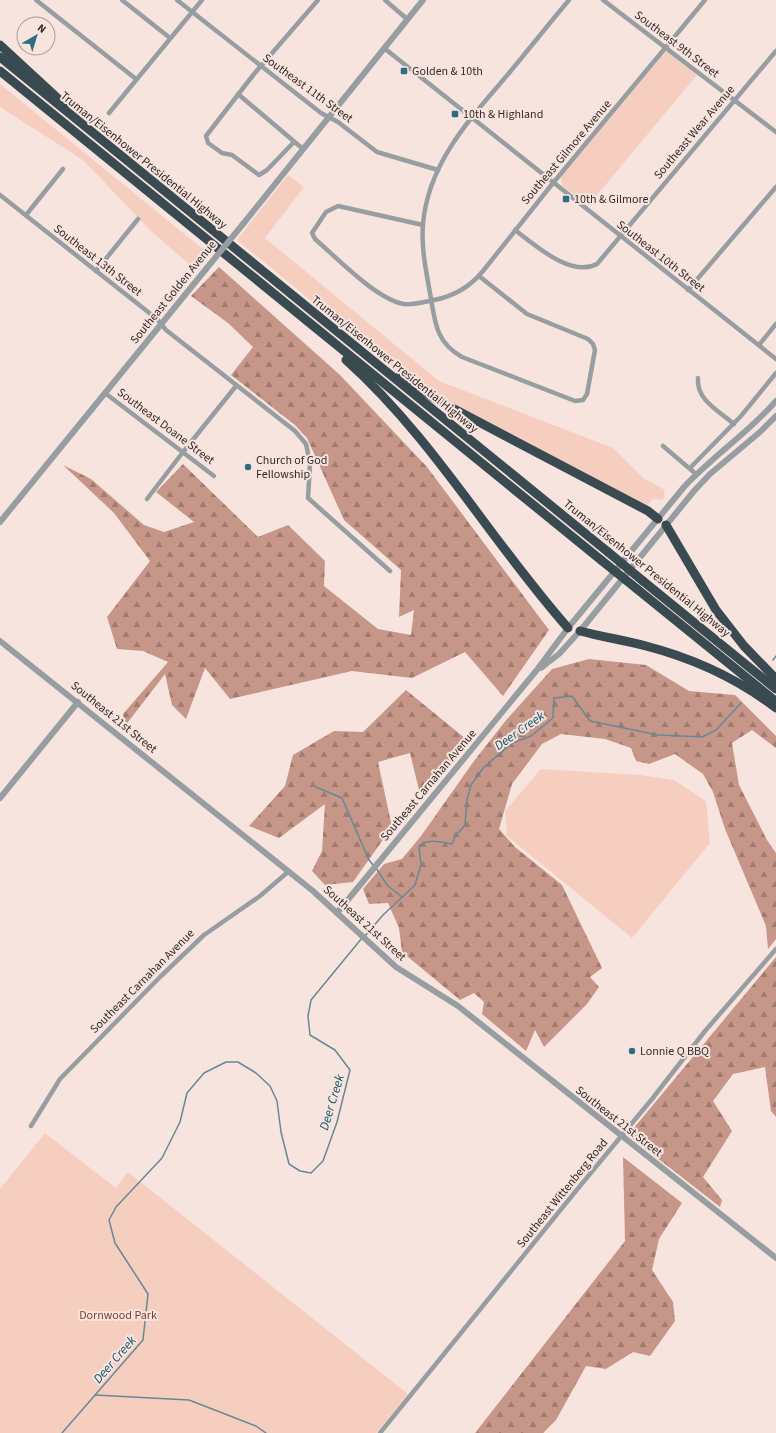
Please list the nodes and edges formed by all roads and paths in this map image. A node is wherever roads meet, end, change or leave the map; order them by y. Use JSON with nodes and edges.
{"nodes":[{"id":1,"x":122,"y":0,"type":"edge"},
{"id":2,"x":177,"y":0,"type":"edge"},
{"id":3,"x":202,"y":0,"type":"edge"},
{"id":4,"x":318,"y":0,"type":"edge"},
{"id":5,"x":385,"y":0,"type":"edge"},
{"id":6,"x":423,"y":0,"type":"edge"},
{"id":7,"x":570,"y":0,"type":"edge"},
{"id":8,"x":603,"y":0,"type":"edge"},
{"id":9,"x":705,"y":0,"type":"edge"},
{"id":10,"x":39,"y":1,"type":"edge"},
{"id":11,"x":192,"y":12,"type":"junction"},
{"id":12,"x":407,"y":19,"type":"junction"},
{"id":13,"x":170,"y":38,"type":"junction"},
{"id":14,"x":0,"y":45,"type":"edge"},
{"id":15,"x":384,"y":48,"type":"junction"},
{"id":16,"x":665,"y":48,"type":"junction"},
{"id":17,"x":776,"y":51,"type":"edge"},
{"id":18,"x":0,"y":57,"type":"edge"},
{"id":19,"x":262,"y":66,"type":"junction"},
{"id":20,"x":1,"y":72,"type":"edge"},
{"id":21,"x":136,"y":79,"type":"junction"},
{"id":22,"x":238,"y":94,"type":"junction"},
{"id":23,"x":734,"y":100,"type":"junction"},
{"id":24,"x":109,"y":113,"type":"dead end"},
{"id":25,"x":329,"y":118,"type":"junction"},
{"id":26,"x":471,"y":118,"type":"junction"},
{"id":27,"x":776,"y":132,"type":"edge"},
{"id":28,"x":294,"y":142,"type":"junction"},
{"id":29,"x":111,"y":149,"type":"junction"},
{"id":30,"x":304,"y":149,"type":"junction"},
{"id":31,"x":64,"y":169,"type":"dead end"},
{"id":32,"x":438,"y":170,"type":"junction"},
{"id":33,"x":553,"y":182,"type":"junction"},
{"id":34,"x":776,"y":187,"type":"edge"},
{"id":35,"x":0,"y":195,"type":"edge"},
{"id":36,"x":26,"y":215,"type":"junction"},
{"id":37,"x":138,"y":219,"type":"dead end"},
{"id":38,"x":423,"y":225,"type":"junction"},
{"id":39,"x":515,"y":230,"type":"junction"},
{"id":40,"x":621,"y":237,"type":"junction"},
{"id":41,"x":96,"y":271,"type":"junction"},
{"id":42,"x":479,"y":276,"type":"junction"},
{"id":43,"x":688,"y":290,"type":"junction"},
{"id":44,"x":431,"y":300,"type":"junction"},
{"id":45,"x":289,"y":306,"type":"junction"},
{"id":46,"x":161,"y":324,"type":"junction"},
{"id":47,"x":776,"y":324,"type":"edge"},
{"id":48,"x":346,"y":340,"type":"junction"},
{"id":49,"x":759,"y":345,"type":"junction"},
{"id":50,"x":776,"y":359,"type":"edge"},
{"id":51,"x":776,"y":373,"type":"edge"},
{"id":52,"x":698,"y":378,"type":"dead end"},
{"id":53,"x":236,"y":386,"type":"junction"},
{"id":54,"x":105,"y":393,"type":"junction"},
{"id":55,"x":776,"y":401,"type":"edge"},
{"id":56,"x":776,"y":416,"type":"edge"},
{"id":57,"x":734,"y":424,"type":"junction"},
{"id":58,"x":663,"y":446,"type":"dead end"},
{"id":59,"x":182,"y":452,"type":"junction"},
{"id":60,"x":690,"y":468,"type":"junction"},
{"id":61,"x":696,"y":474,"type":"junction"},
{"id":62,"x":214,"y":476,"type":"dead end"},
{"id":63,"x":147,"y":499,"type":"dead end"},
{"id":64,"x":658,"y":518,"type":"junction"},
{"id":65,"x":0,"y":522,"type":"edge"},
{"id":66,"x":666,"y":526,"type":"junction"},
{"id":67,"x":390,"y":571,"type":"dead end"},
{"id":68,"x":568,"y":628,"type":"junction"},
{"id":69,"x":580,"y":631,"type":"junction"},
{"id":70,"x":0,"y":641,"type":"edge"},
{"id":71,"x":536,"y":671,"type":"junction"},
{"id":72,"x":776,"y":679,"type":"edge"},
{"id":73,"x":776,"y":688,"type":"edge"},
{"id":74,"x":78,"y":702,"type":"junction"},
{"id":75,"x":776,"y":702,"type":"edge"},
{"id":76,"x":776,"y":708,"type":"edge"},
{"id":77,"x":0,"y":798,"type":"edge"},
{"id":78,"x":289,"y":871,"type":"junction"},
{"id":79,"x":337,"y":913,"type":"junction"},
{"id":80,"x":776,"y":949,"type":"edge"},
{"id":81,"x":31,"y":1126,"type":"dead end"},
{"id":82,"x":621,"y":1136,"type":"junction"},
{"id":83,"x":776,"y":1258,"type":"edge"},
{"id":84,"x":380,"y":1433,"type":"edge"}],
"edges":[{"from":1,"to":13,"type":"street"},
{"from":2,"to":11,"type":"street","name":"Southeast 11th Street"},
{"from":3,"to":11,"type":"street"},
{"from":4,"to":19,"type":"street"},
{"from":5,"to":12,"type":"street"},
{"from":6,"to":12,"type":"street","name":"Southeast Golden Avenue"},
{"from":7,"to":26,"type":"street"},
{"from":8,"to":16,"type":"street","name":"Southeast 9th Street"},
{"from":9,"to":16,"type":"street","name":"Southeast Gilmore Avenue"},
{"from":10,"to":21,"type":"street"},
{"from":11,"to":13,"type":"street"},
{"from":11,"to":19,"type":"street","name":"Southeast 11th Street"},
{"from":12,"to":15,"type":"street","name":"Southeast Golden Avenue"},
{"from":13,"to":21,"type":"street"},
{"from":14,"to":29,"type":"highway"},
{"from":15,"to":25,"type":"street","name":"Southeast Golden Avenue"},
{"from":15,"to":26,"type":"street","name":"Southeast 10th Street"},
{"from":16,"to":23,"type":"street","name":"Southeast 9th Street"},
{"from":16,"to":33,"type":"street","name":"Southeast Gilmore Avenue"},
{"from":17,"to":23,"type":"street","name":"Southeast Wear Avenue"},
{"from":18,"to":29,"type":"highway","name":"Truman/Eisenhower Presidential Highway"},
{"from":19,"to":22,"type":"street"},
{"from":19,"to":25,"type":"street","name":"Southeast 11th Street"},
{"from":20,"to":45,"type":"highway","name":"Truman/Eisenhower Presidential Highway"},
{"from":21,"to":24,"type":"street"},
{"from":22,"to":28,"type":"street"},
{"from":22,"to":28,"type":"street"},
{"from":23,"to":27,"type":"street","name":"Southeast 9th Street"},
{"from":23,"to":40,"type":"street","name":"Southeast Wear Avenue"},
{"from":25,"to":30,"type":"street","name":"Southeast Golden Avenue"},
{"from":25,"to":32,"type":"street","name":"Southeast 11th Street"},
{"from":26,"to":32,"type":"street"},
{"from":26,"to":33,"type":"street","name":"Southeast 10th Street"},
{"from":28,"to":30,"type":"street"},
{"from":29,"to":48,"type":"highway","name":"Truman/Eisenhower Presidential Highway"},
{"from":30,"to":46,"type":"street","name":"Southeast Golden Avenue","bridge":true},
{"from":31,"to":36,"type":"street"},
{"from":32,"to":38,"type":"street"},
{"from":33,"to":39,"type":"street","name":"Southeast Gilmore Avenue"},
{"from":33,"to":40,"type":"street","name":"Southeast 10th Street"},
{"from":34,"to":43,"type":"street"},
{"from":35,"to":36,"type":"street","name":"Southeast 13th Street"},
{"from":36,"to":41,"type":"street","name":"Southeast 13th Street"},
{"from":37,"to":41,"type":"street"},
{"from":38,"to":44,"type":"street"},
{"from":38,"to":44,"type":"street","name":"Southeast Gilmore Avenue"},
{"from":39,"to":40,"type":"street","name":"Southeast Wear Avenue"},
{"from":39,"to":42,"type":"street","name":"Southeast Gilmore Avenue"},
{"from":40,"to":43,"type":"street","name":"Southeast 10th Street"},
{"from":41,"to":46,"type":"street","name":"Southeast 13th Street"},
{"from":42,"to":44,"type":"street","name":"Southeast Gilmore Avenue"},
{"from":42,"to":44,"type":"street"},
{"from":43,"to":49,"type":"street","name":"Southeast 10th Street"},
{"from":45,"to":68,"type":"highway"},
{"from":45,"to":75,"type":"highway","name":"Truman/Eisenhower Presidential Highway","bridge":true},
{"from":46,"to":53,"type":"street","name":"Southeast 13th Street"},
{"from":46,"to":54,"type":"street","name":"Southeast Golden Avenue"},
{"from":47,"to":49,"type":"street"},
{"from":48,"to":64,"type":"highway"},
{"from":48,"to":73,"type":"highway","name":"Truman/Eisenhower Presidential Highway","bridge":true},
{"from":49,"to":50,"type":"street","name":"Southeast 10th Street"},
{"from":51,"to":57,"type":"street"},
{"from":52,"to":57,"type":"street"},
{"from":53,"to":59,"type":"street"},
{"from":53,"to":67,"type":"street","name":"Southeast 13th Street"},
{"from":54,"to":59,"type":"street","name":"Southeast Doane Street"},
{"from":54,"to":65,"type":"street","name":"Southeast Golden Avenue"},
{"from":55,"to":61,"type":"street","name":"Southeast Carnahan Avenue"},
{"from":56,"to":66,"type":"street","name":"Southeast Carnahan Avenue"},
{"from":57,"to":60,"type":"street"},
{"from":58,"to":60,"type":"street"},
{"from":59,"to":62,"type":"street","name":"Southeast Doane Street"},
{"from":59,"to":63,"type":"street"},
{"from":60,"to":61,"type":"street"},
{"from":61,"to":64,"type":"street","name":"Southeast Carnahan Avenue"},
{"from":64,"to":66,"type":"street"},
{"from":64,"to":68,"type":"street","name":"Southeast Carnahan Avenue"},
{"from":66,"to":69,"type":"street","name":"Southeast Carnahan Avenue"},
{"from":66,"to":72,"type":"highway"},
{"from":68,"to":69,"type":"street"},
{"from":68,"to":71,"type":"street","name":"Southeast Carnahan Avenue"},
{"from":69,"to":71,"type":"street","name":"Southeast Carnahan Avenue"},
{"from":69,"to":76,"type":"highway"},
{"from":70,"to":74,"type":"street","name":"Southeast 21st Street"},
{"from":71,"to":79,"type":"street","name":"Southeast Carnahan Avenue"},
{"from":74,"to":77,"type":"street"},
{"from":74,"to":78,"type":"street","name":"Southeast 21st Street"},
{"from":78,"to":79,"type":"street","name":"Southeast 21st Street"},
{"from":78,"to":81,"type":"street","name":"Southeast Carnahan Avenue"},
{"from":79,"to":82,"type":"street","name":"Southeast 21st Street"},
{"from":80,"to":82,"type":"street","name":"Southeast Wittenberg Road"},
{"from":82,"to":83,"type":"street","name":"Southeast 21st Street"},
{"from":82,"to":84,"type":"street","name":"Southeast Wittenberg Road"}]}
